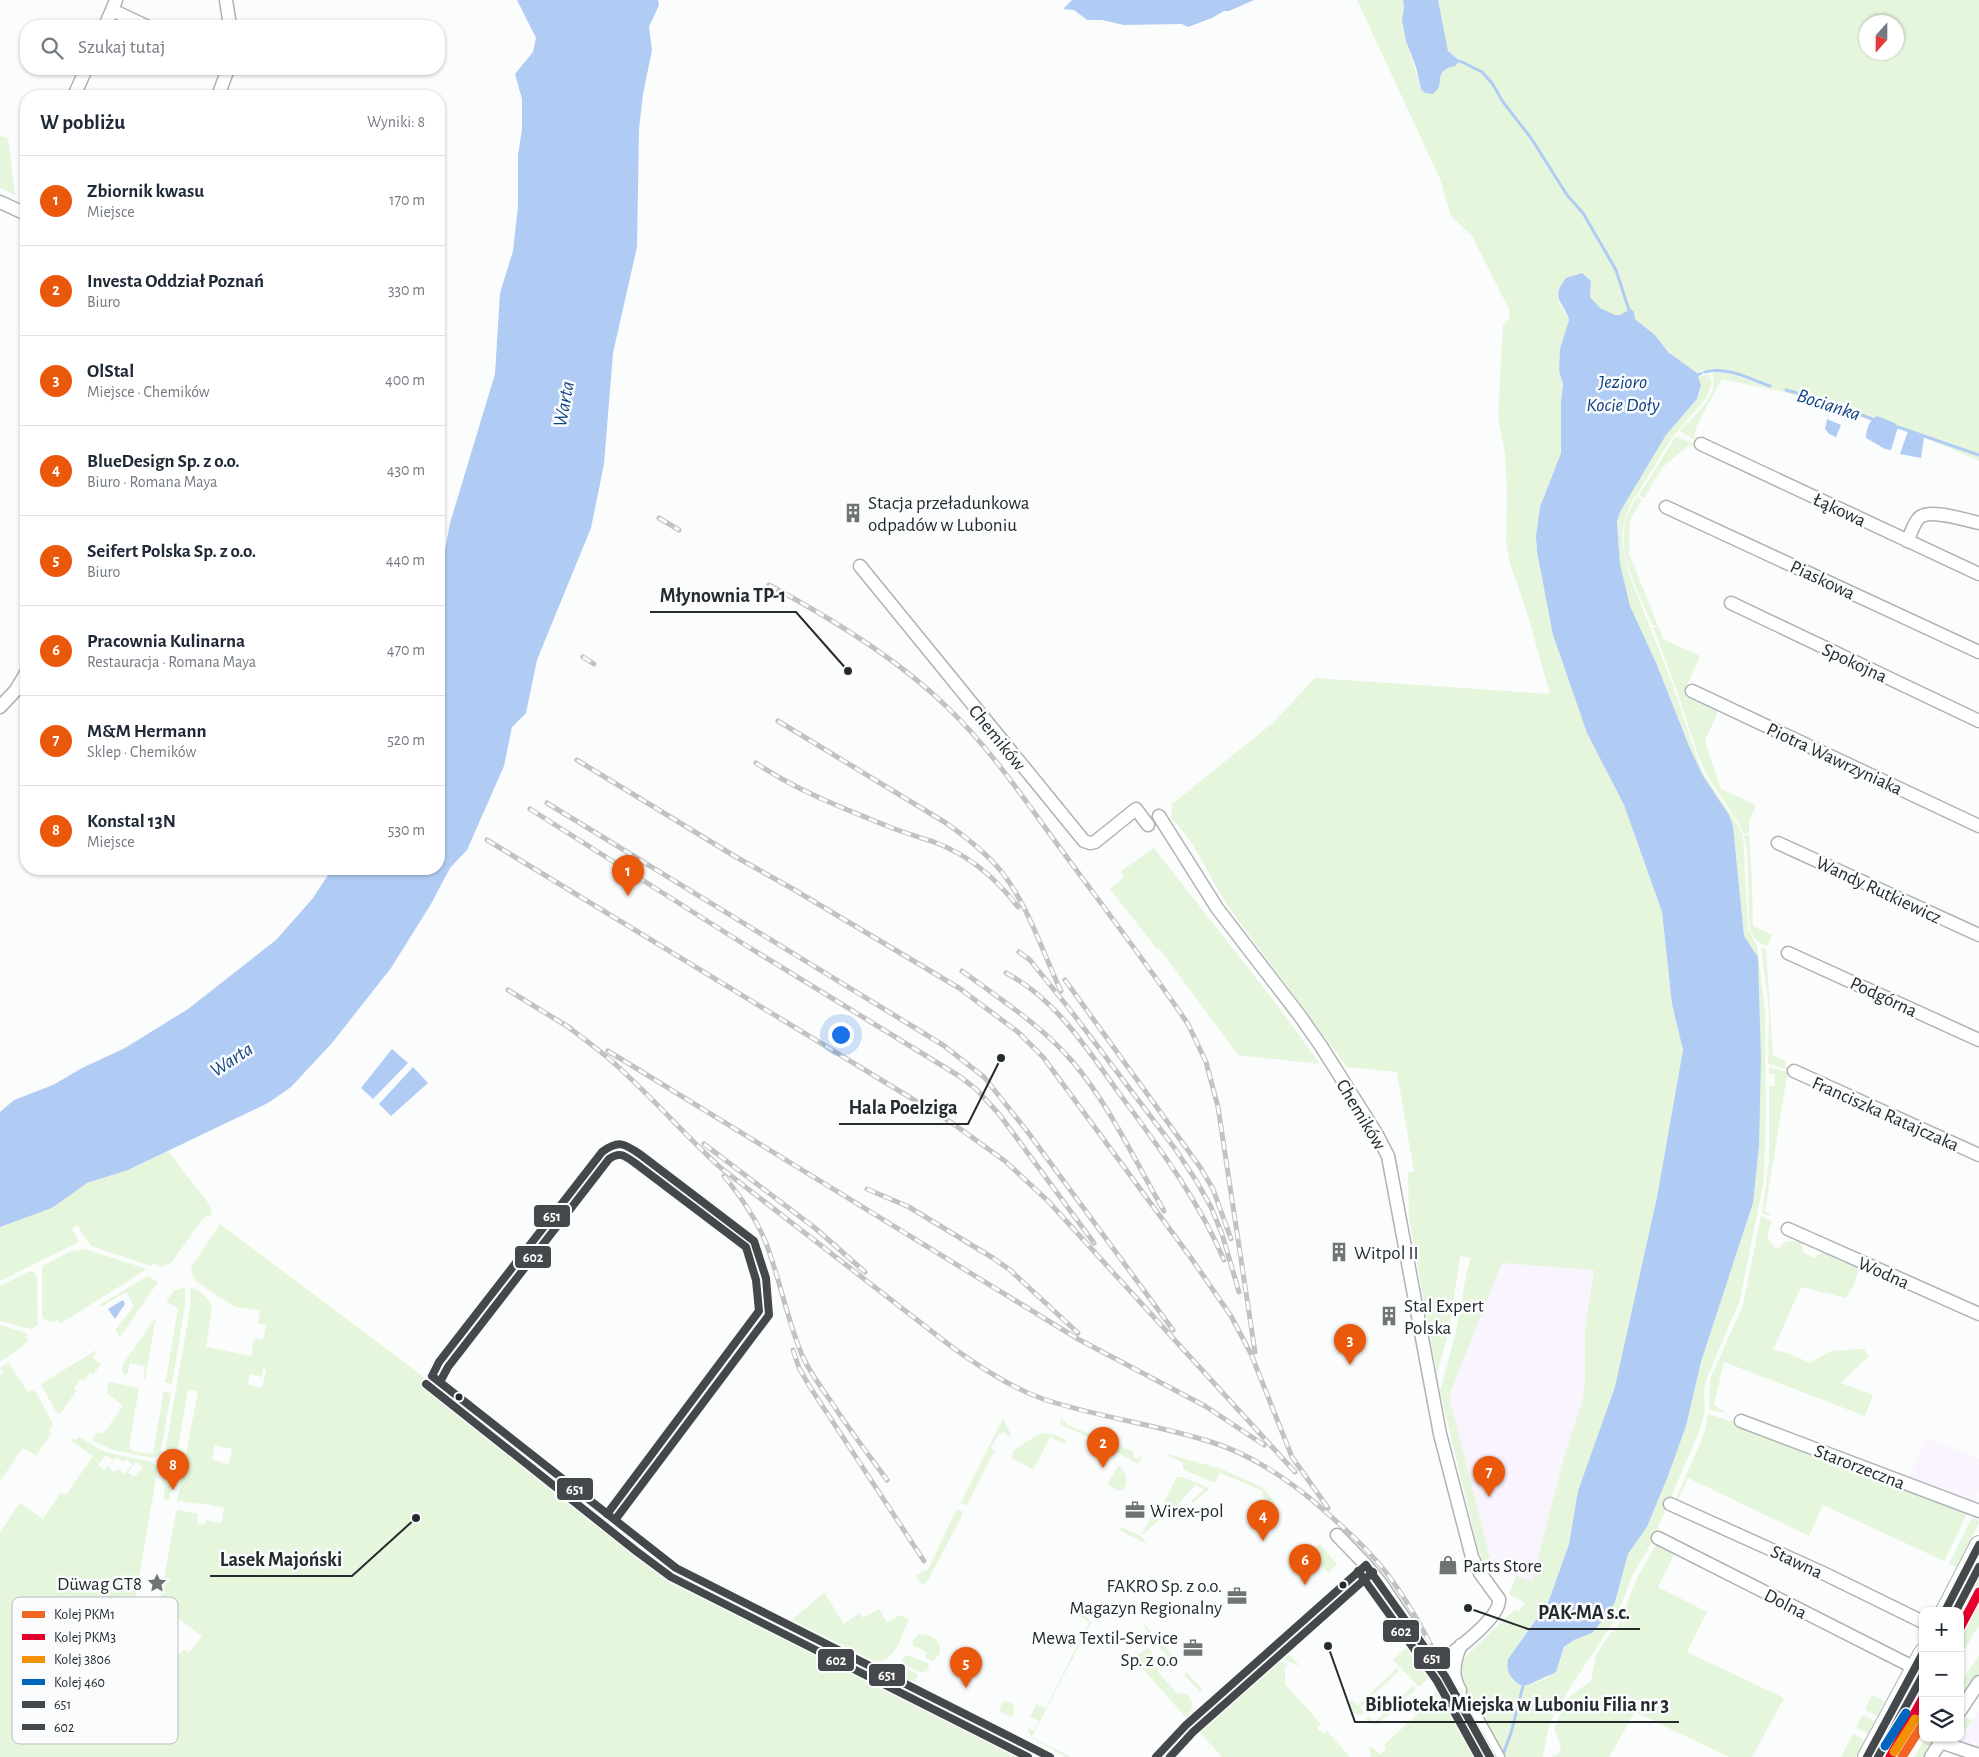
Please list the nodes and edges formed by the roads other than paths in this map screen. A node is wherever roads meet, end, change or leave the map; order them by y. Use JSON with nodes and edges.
{"nodes":[{"id":1,"x":226,"y":0,"type":"edge"},
{"id":2,"x":114,"y":5,"type":"edge"},
{"id":3,"x":108,"y":20,"type":"edge"},
{"id":4,"x":137,"y":20,"type":"edge"},
{"id":5,"x":229,"y":20,"type":"edge"},
{"id":6,"x":83,"y":75,"type":"edge"},
{"id":7,"x":226,"y":75,"type":"edge"},
{"id":8,"x":77,"y":90,"type":"edge"},
{"id":9,"x":220,"y":90,"type":"edge"},
{"id":10,"x":0,"y":202,"type":"edge"},
{"id":11,"x":20,"y":211,"type":"edge"},
{"id":12,"x":1701,"y":444,"type":"dead end"},
{"id":13,"x":1666,"y":507,"type":"dead end"},
{"id":14,"x":1979,"y":522,"type":"edge"},
{"id":15,"x":1907,"y":541,"type":"junction"},
{"id":16,"x":860,"y":566,"type":"dead end"},
{"id":17,"x":1979,"y":574,"type":"edge"},
{"id":18,"x":1731,"y":603,"type":"dead end"},
{"id":19,"x":1979,"y":652,"type":"edge"},
{"id":20,"x":20,"y":683,"type":"edge"},
{"id":21,"x":1692,"y":691,"type":"dead end"},
{"id":22,"x":0,"y":707,"type":"edge"},
{"id":23,"x":1979,"y":721,"type":"edge"},
{"id":24,"x":1159,"y":816,"type":"dead end"},
{"id":25,"x":1148,"y":825,"type":"dead end"},
{"id":26,"x":1979,"y":826,"type":"edge"},
{"id":27,"x":1778,"y":843,"type":"dead end"},
{"id":28,"x":1979,"y":935,"type":"edge"},
{"id":29,"x":1788,"y":952,"type":"dead end"},
{"id":30,"x":1979,"y":1040,"type":"edge"},
{"id":31,"x":1794,"y":1071,"type":"dead end"},
{"id":32,"x":1979,"y":1155,"type":"edge"},
{"id":33,"x":1788,"y":1229,"type":"dead end"},
{"id":34,"x":1979,"y":1314,"type":"edge"},
{"id":35,"x":1741,"y":1421,"type":"dead end"},
{"id":36,"x":1670,"y":1504,"type":"dead end"},
{"id":37,"x":1979,"y":1512,"type":"edge"},
{"id":38,"x":1337,"y":1535,"type":"dead end"},
{"id":39,"x":1658,"y":1538,"type":"dead end"},
{"id":40,"x":1979,"y":1545,"type":"edge"},
{"id":41,"x":1947,"y":1607,"type":"edge"},
{"id":42,"x":1919,"y":1620,"type":"edge"},
{"id":43,"x":1462,"y":1644,"type":"junction"},
{"id":44,"x":1919,"y":1661,"type":"edge"},
{"id":45,"x":1436,"y":1665,"type":"junction"},
{"id":46,"x":1444,"y":1676,"type":"junction"},
{"id":47,"x":1979,"y":1682,"type":"edge"},
{"id":48,"x":1964,"y":1706,"type":"edge"},
{"id":49,"x":1477,"y":1723,"type":"junction"},
{"id":50,"x":1941,"y":1742,"type":"edge"},
{"id":51,"x":1947,"y":1742,"type":"edge"},
{"id":52,"x":1979,"y":1755,"type":"edge"},
{"id":53,"x":1490,"y":1757,"type":"edge"},
{"id":54,"x":1498,"y":1757,"type":"edge"},
{"id":55,"x":1867,"y":1757,"type":"edge"},
{"id":56,"x":1931,"y":1757,"type":"edge"}],
"edges":[{"from":1,"to":5,"type":"street"},
{"from":2,"to":3,"type":"street"},
{"from":2,"to":4,"type":"street"},
{"from":6,"to":8,"type":"street"},
{"from":7,"to":9,"type":"street"},
{"from":10,"to":11,"type":"street"},
{"from":12,"to":15,"type":"street","name":"Łąkowa"},
{"from":13,"to":19,"type":"street","name":"Piaskowa"},
{"from":14,"to":15,"type":"street"},
{"from":15,"to":17,"type":"street","name":"Łąkowa"},
{"from":16,"to":25,"type":"street","name":"Chemików"},
{"from":18,"to":23,"type":"street","name":"Spokojna"},
{"from":20,"to":22,"type":"street"},
{"from":21,"to":26,"type":"street","name":"Piotra Wawrzyniaka"},
{"from":24,"to":43,"type":"street","name":"Chemików"},
{"from":27,"to":28,"type":"street","name":"Wandy Rutkiewicz"},
{"from":29,"to":30,"type":"street","name":"Podgórna"},
{"from":31,"to":32,"type":"street","name":"Franciszka Ratajczaka"},
{"from":33,"to":34,"type":"street","name":"Wodna"},
{"from":35,"to":37,"type":"street","name":"Starorzeczna"},
{"from":36,"to":42,"type":"street","name":"Stawna"},
{"from":38,"to":45,"type":"street"},
{"from":39,"to":44,"type":"street","name":"Dolna"},
{"from":40,"to":41,"type":"main road"},
{"from":43,"to":45,"type":"street","name":"Chemików"},
{"from":43,"to":49,"type":"street"},
{"from":44,"to":55,"type":"main road"},
{"from":45,"to":46,"type":"street"},
{"from":46,"to":49,"type":"street"},
{"from":46,"to":49,"type":"street"},
{"from":47,"to":48,"type":"street"},
{"from":49,"to":53,"type":"street"},
{"from":49,"to":54,"type":"street"},
{"from":50,"to":56,"type":"street"},
{"from":51,"to":52,"type":"street"}]}
